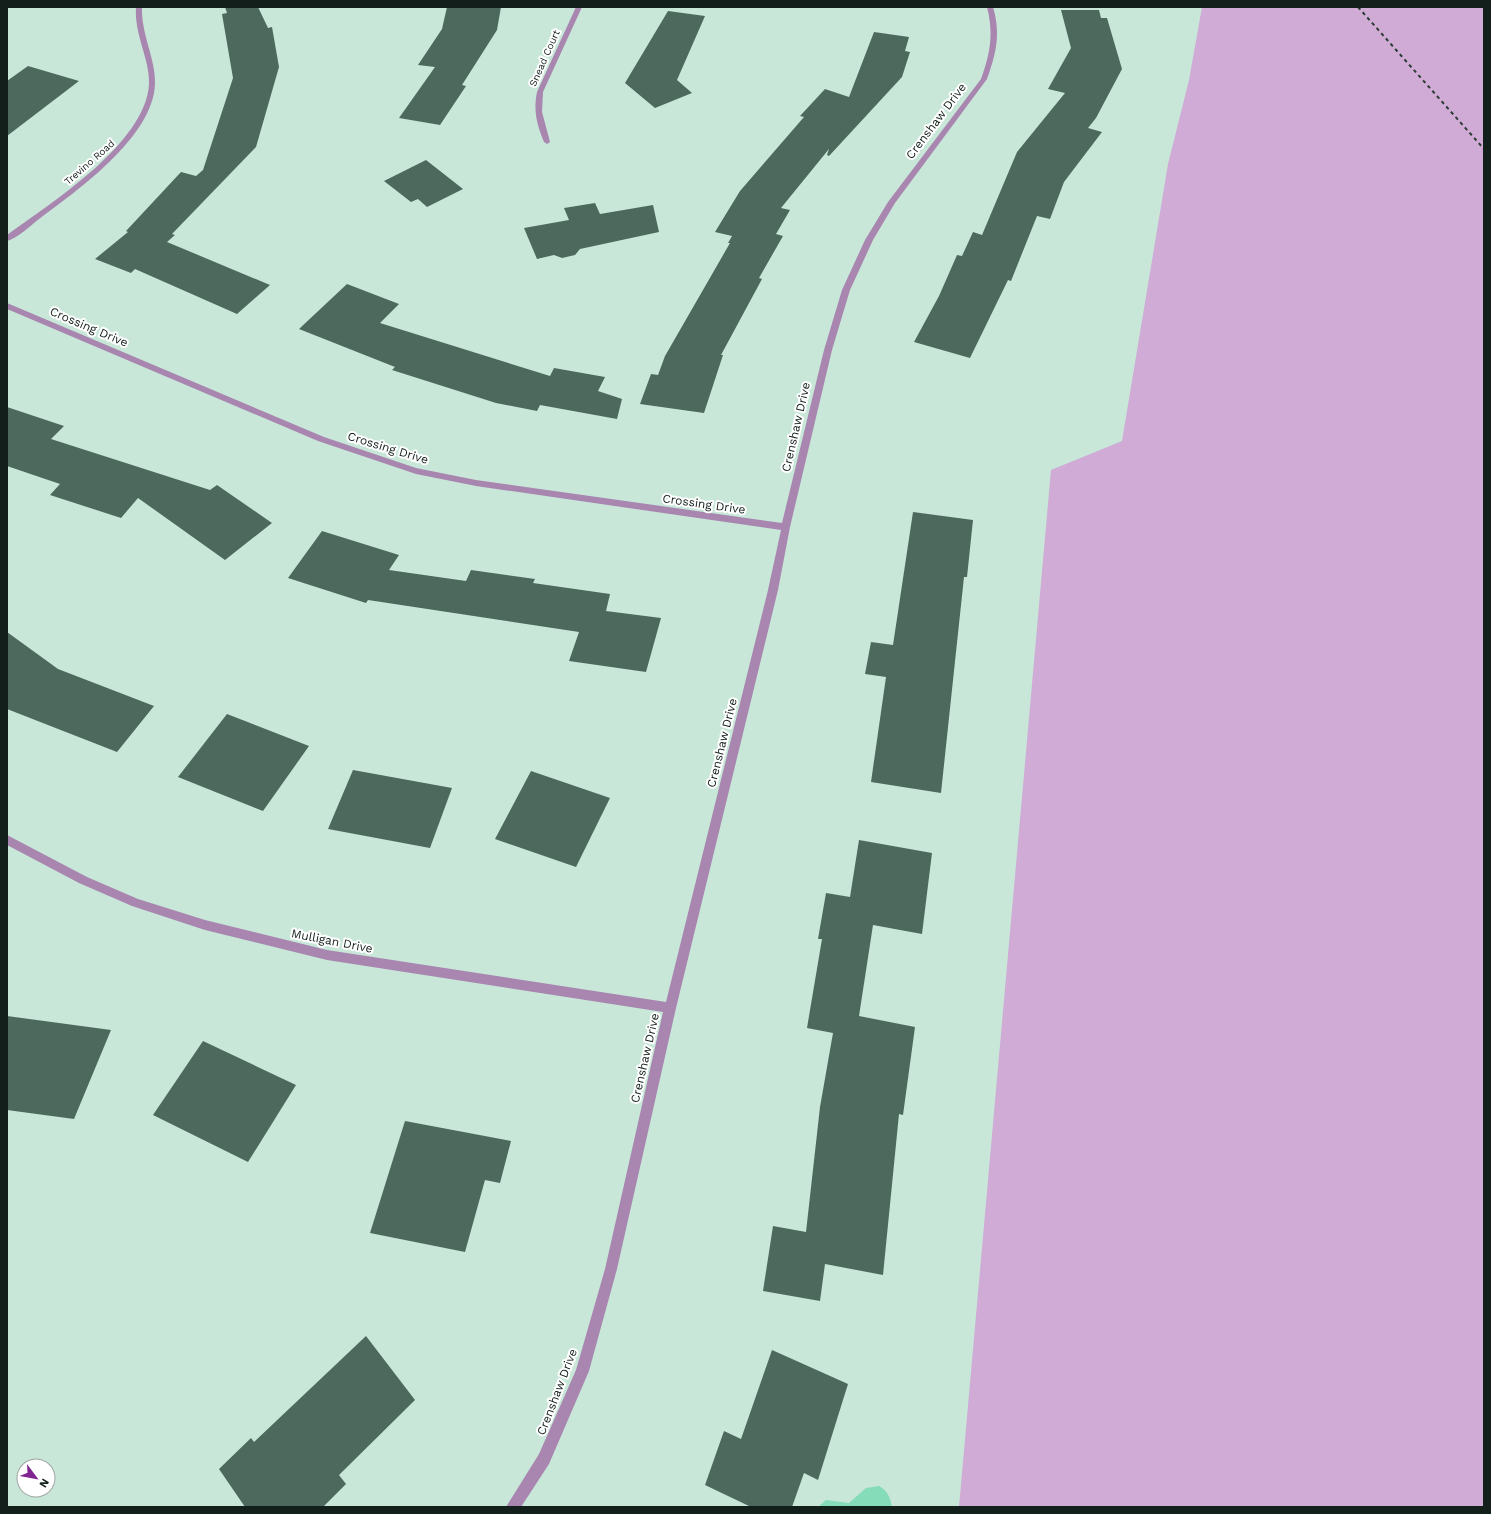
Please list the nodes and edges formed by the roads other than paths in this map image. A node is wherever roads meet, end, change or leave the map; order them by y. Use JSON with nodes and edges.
{"nodes":[{"id":1,"x":139,"y":7,"type":"edge"},
{"id":2,"x":579,"y":7,"type":"edge"},
{"id":3,"x":990,"y":7,"type":"edge"},
{"id":4,"x":548,"y":142,"type":"dead end"},
{"id":5,"x":7,"y":238,"type":"edge"},
{"id":6,"x":7,"y":306,"type":"edge"},
{"id":7,"x":786,"y":527,"type":"junction"},
{"id":8,"x":7,"y":840,"type":"edge"},
{"id":9,"x":670,"y":1008,"type":"junction"},
{"id":10,"x":513,"y":1507,"type":"edge"}],
"edges":[{"from":1,"to":5,"type":"street","name":"Trevino Road"},
{"from":2,"to":4,"type":"street","name":"Snead Court"},
{"from":3,"to":7,"type":"street","name":"Crenshaw Drive"},
{"from":6,"to":7,"type":"street","name":"Crossing Drive"},
{"from":7,"to":9,"type":"street","name":"Crenshaw Drive"},
{"from":8,"to":9,"type":"street","name":"Mulligan Drive"},
{"from":9,"to":10,"type":"street","name":"Crenshaw Drive"}]}
